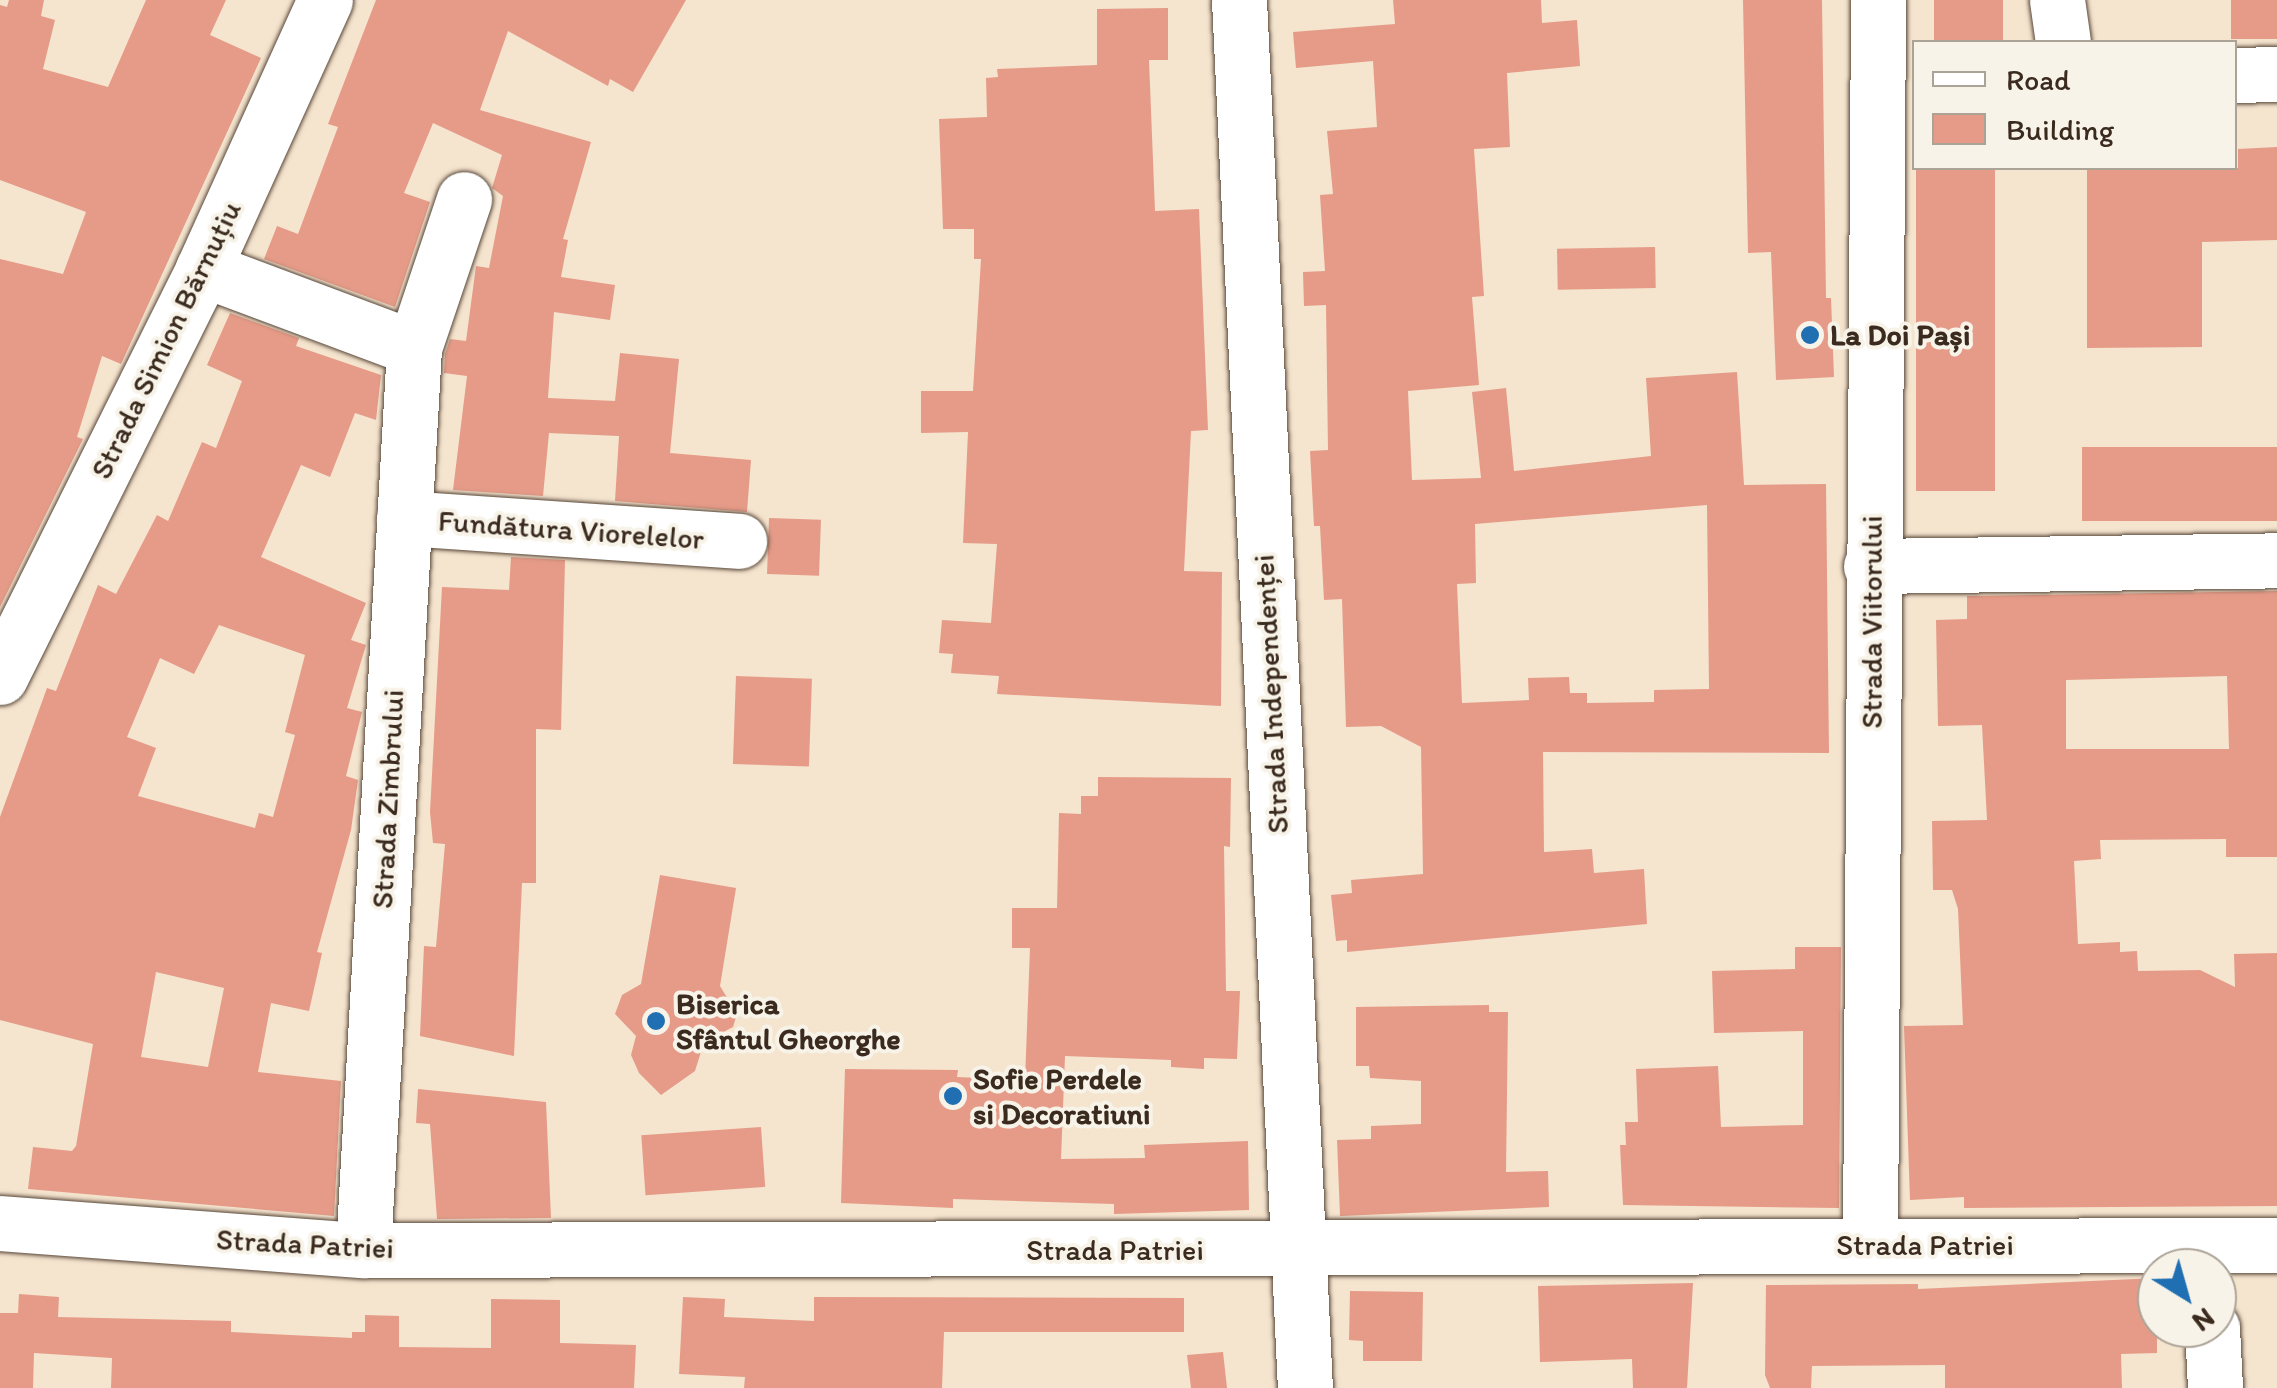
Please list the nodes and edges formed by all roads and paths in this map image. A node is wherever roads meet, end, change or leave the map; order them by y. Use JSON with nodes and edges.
{"nodes":[{"id":1,"x":325,"y":0,"type":"edge"},
{"id":2,"x":1240,"y":0,"type":"edge"},
{"id":3,"x":1878,"y":0,"type":"edge"},
{"id":4,"x":2057,"y":0,"type":"edge"},
{"id":5,"x":2063,"y":40,"type":"edge"},
{"id":6,"x":2237,"y":74,"type":"edge"},
{"id":7,"x":2277,"y":74,"type":"edge"},
{"id":8,"x":464,"y":199,"type":"dead end"},
{"id":9,"x":203,"y":269,"type":"junction"},
{"id":10,"x":414,"y":348,"type":"junction"},
{"id":11,"x":404,"y":518,"type":"junction"},
{"id":12,"x":738,"y":541,"type":"dead end"},
{"id":13,"x":2277,"y":560,"type":"edge"},
{"id":14,"x":1871,"y":566,"type":"junction"},
{"id":15,"x":0,"y":677,"type":"edge"},
{"id":16,"x":0,"y":1223,"type":"edge"},
{"id":17,"x":1870,"y":1244,"type":"junction"},
{"id":18,"x":363,"y":1250,"type":"junction"},
{"id":19,"x":1297,"y":1250,"type":"junction"},
{"id":20,"x":2241,"y":1257,"type":"edge"},
{"id":21,"x":2213,"y":1348,"type":"edge"},
{"id":22,"x":1305,"y":1388,"type":"edge"},
{"id":23,"x":2215,"y":1388,"type":"edge"}],
"edges":[{"from":1,"to":9,"type":"street","name":"Strada Simion Bărnuțiu"},
{"from":2,"to":19,"type":"street","name":"Strada Independenței"},
{"from":3,"to":14,"type":"street","name":"Strada Viitorului"},
{"from":4,"to":5,"type":"street"},
{"from":6,"to":7,"type":"street"},
{"from":8,"to":10,"type":"street","name":"Strada Zimbrului"},
{"from":9,"to":10,"type":"street"},
{"from":9,"to":15,"type":"street","name":"Strada Simion Bărnuțiu"},
{"from":10,"to":11,"type":"street","name":"Strada Zimbrului"},
{"from":11,"to":12,"type":"street","name":"Fundătura Viorelelor"},
{"from":11,"to":18,"type":"street","name":"Strada Zimbrului"},
{"from":13,"to":14,"type":"street"},
{"from":14,"to":17,"type":"street","name":"Strada Viitorului"},
{"from":16,"to":18,"type":"street","name":"Strada Patriei"},
{"from":17,"to":19,"type":"street","name":"Strada Patriei"},
{"from":17,"to":20,"type":"street","name":"Strada Patriei"},
{"from":18,"to":19,"type":"street","name":"Strada Patriei"},
{"from":19,"to":22,"type":"street","name":"Strada Independenței"},
{"from":21,"to":23,"type":"street"}]}
